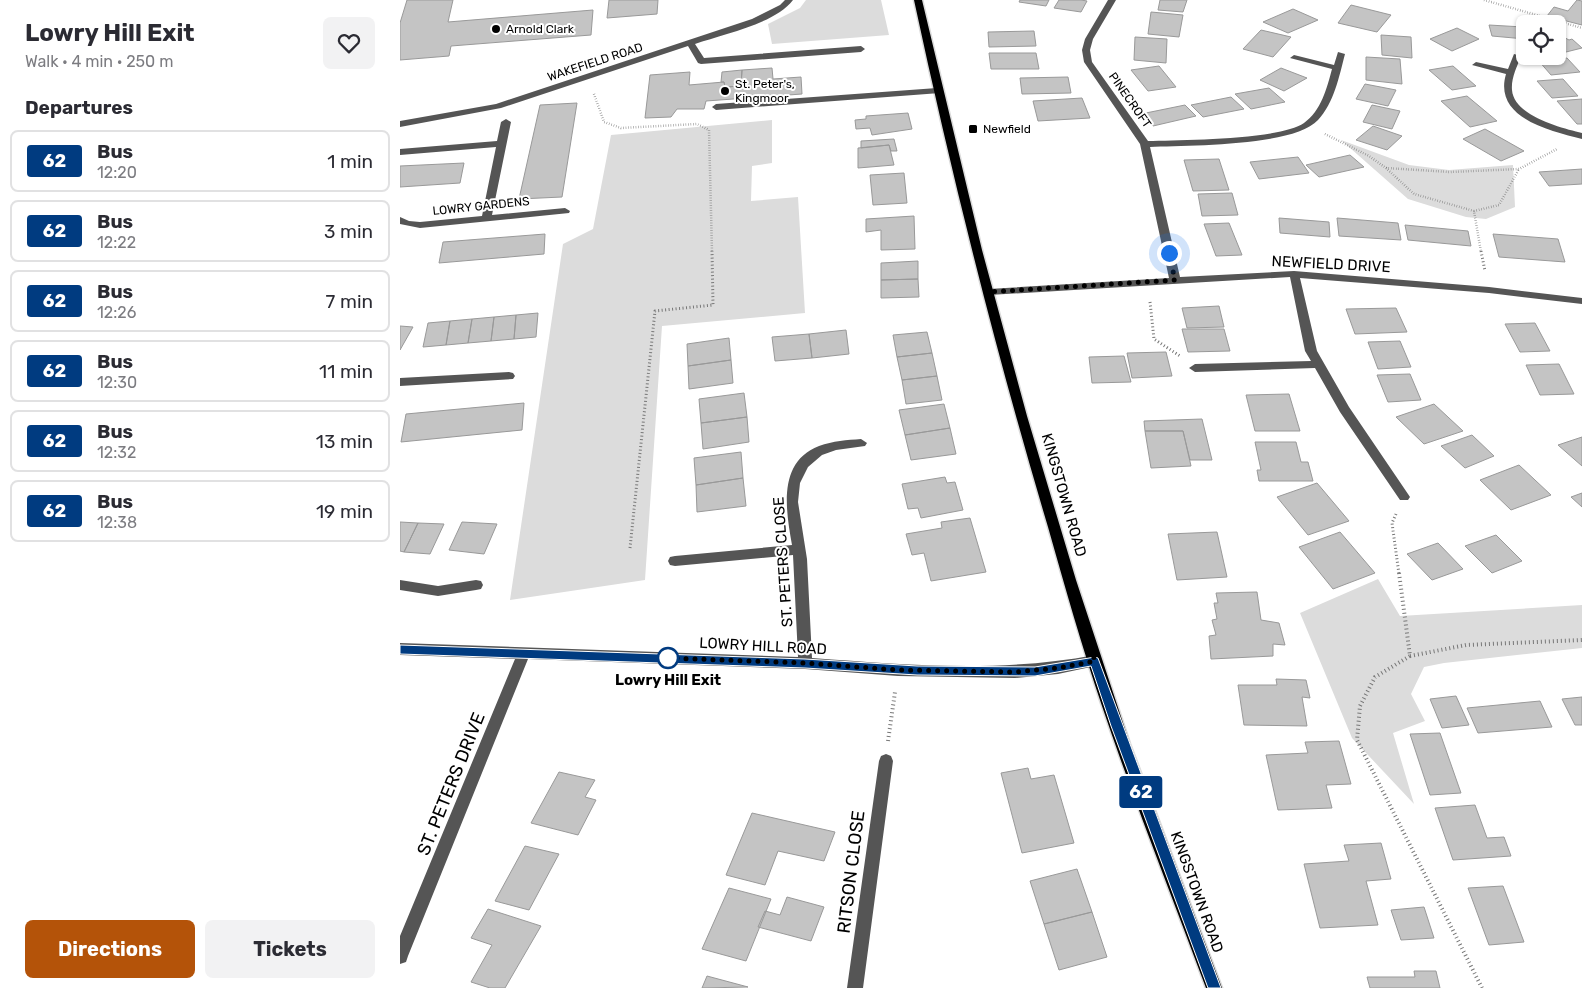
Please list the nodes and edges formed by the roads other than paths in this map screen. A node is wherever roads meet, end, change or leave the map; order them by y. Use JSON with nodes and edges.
{"nodes":[{"id":1,"x":789,"y":0,"type":"edge"},
{"id":2,"x":918,"y":0,"type":"edge"},
{"id":3,"x":1112,"y":0,"type":"edge"},
{"id":4,"x":690,"y":44,"type":"junction"},
{"id":5,"x":861,"y":49,"type":"dead end"},
{"id":6,"x":1341,"y":54,"type":"dead end"},
{"id":7,"x":1294,"y":58,"type":"dead end"},
{"id":8,"x":1516,"y":59,"type":"edge"},
{"id":9,"x":1476,"y":65,"type":"dead end"},
{"id":10,"x":1337,"y":68,"type":"junction"},
{"id":11,"x":1511,"y":72,"type":"junction"},
{"id":12,"x":937,"y":90,"type":"junction"},
{"id":13,"x":716,"y":108,"type":"dead end"},
{"id":14,"x":506,"y":122,"type":"dead end"},
{"id":15,"x":400,"y":124,"type":"edge"},
{"id":16,"x":1582,"y":136,"type":"edge"},
{"id":17,"x":501,"y":144,"type":"junction"},
{"id":18,"x":1145,"y":144,"type":"junction"},
{"id":19,"x":400,"y":152,"type":"edge"},
{"id":20,"x":565,"y":211,"type":"dead end"},
{"id":21,"x":487,"y":217,"type":"junction"},
{"id":22,"x":400,"y":220,"type":"edge"},
{"id":23,"x":1294,"y":274,"type":"junction"},
{"id":24,"x":1175,"y":280,"type":"junction"},
{"id":25,"x":988,"y":292,"type":"junction"},
{"id":26,"x":1582,"y":301,"type":"edge"},
{"id":27,"x":1318,"y":364,"type":"junction"},
{"id":28,"x":1195,"y":368,"type":"road end"},
{"id":29,"x":509,"y":376,"type":"dead end"},
{"id":30,"x":400,"y":382,"type":"edge"},
{"id":31,"x":861,"y":443,"type":"dead end"},
{"id":32,"x":1404,"y":497,"type":"road end"},
{"id":33,"x":799,"y":549,"type":"junction"},
{"id":34,"x":675,"y":561,"type":"dead end"},
{"id":35,"x":400,"y":585,"type":"edge"},
{"id":36,"x":476,"y":585,"type":"dead end"},
{"id":37,"x":400,"y":649,"type":"edge"},
{"id":38,"x":524,"y":653,"type":"junction"},
{"id":39,"x":1095,"y":661,"type":"junction"},
{"id":40,"x":805,"y":663,"type":"junction"},
{"id":41,"x":886,"y":761,"type":"road end"},
{"id":42,"x":400,"y":956,"type":"edge"},
{"id":43,"x":855,"y":988,"type":"edge"},
{"id":44,"x":1214,"y":988,"type":"edge"}],
"edges":[{"from":1,"to":4,"type":"street","name":"WAKEFIELD ROAD"},
{"from":2,"to":12,"type":"main road","name":"KINGSTOWN ROAD"},
{"from":3,"to":18,"type":"street","name":"PINECROFT"},
{"from":4,"to":5,"type":"street"},
{"from":4,"to":15,"type":"street","name":"WAKEFIELD ROAD"},
{"from":6,"to":10,"type":"street"},
{"from":7,"to":10,"type":"street"},
{"from":8,"to":11,"type":"street"},
{"from":9,"to":11,"type":"street"},
{"from":10,"to":18,"type":"street"},
{"from":11,"to":16,"type":"street"},
{"from":12,"to":13,"type":"street"},
{"from":12,"to":25,"type":"main road","name":"KINGSTOWN ROAD"},
{"from":14,"to":17,"type":"street"},
{"from":17,"to":19,"type":"street"},
{"from":17,"to":21,"type":"street"},
{"from":18,"to":24,"type":"street","name":"PINECROFT"},
{"from":20,"to":21,"type":"street","name":"LOWRY GARDENS"},
{"from":21,"to":22,"type":"street","name":"LOWRY GARDENS"},
{"from":23,"to":24,"type":"street","name":"NEWFIELD DRIVE"},
{"from":23,"to":26,"type":"street","name":"NEWFIELD DRIVE"},
{"from":23,"to":27,"type":"street"},
{"from":24,"to":25,"type":"street","name":"NEWFIELD DRIVE"},
{"from":25,"to":39,"type":"main road","name":"KINGSTOWN ROAD"},
{"from":27,"to":28,"type":"street"},
{"from":27,"to":32,"type":"street"},
{"from":29,"to":30,"type":"street"},
{"from":31,"to":33,"type":"street","name":"ST. PETERS CLOSE"},
{"from":33,"to":34,"type":"street"},
{"from":33,"to":40,"type":"street","name":"ST. PETERS CLOSE"},
{"from":35,"to":36,"type":"street"},
{"from":37,"to":38,"type":"street","name":"LOWRY HILL ROAD"},
{"from":38,"to":40,"type":"street","name":"LOWRY HILL ROAD"},
{"from":38,"to":42,"type":"street","name":"ST. PETERS DRIVE"},
{"from":39,"to":40,"type":"street","name":"LOWRY HILL ROAD"},
{"from":39,"to":44,"type":"main road","name":"KINGSTOWN ROAD"},
{"from":41,"to":43,"type":"street","name":"RITSON CLOSE"}]}
